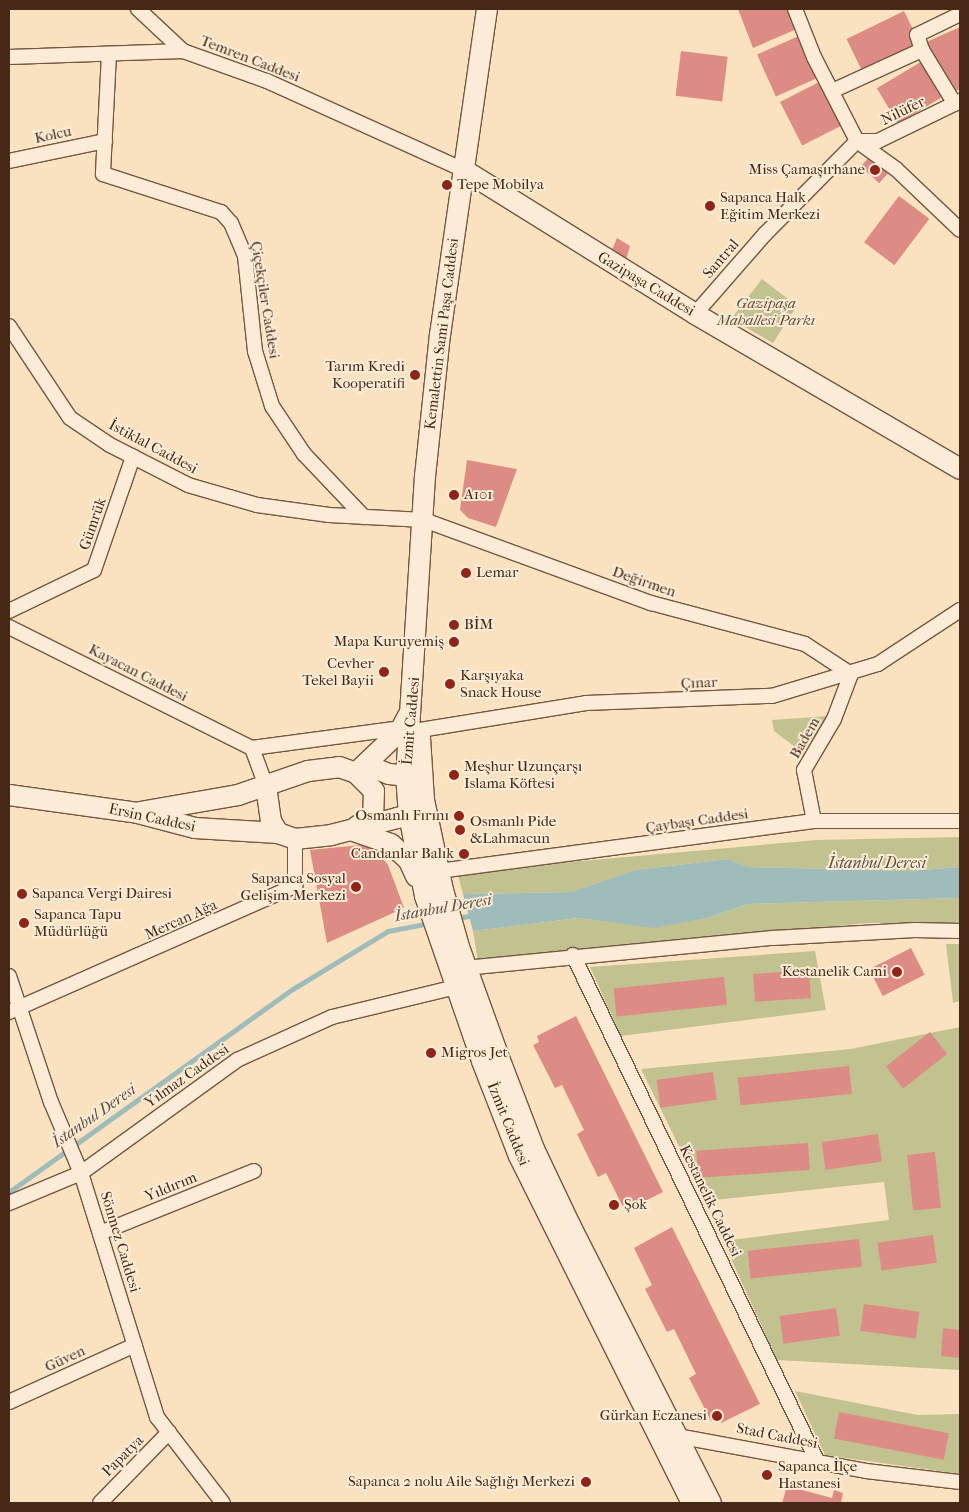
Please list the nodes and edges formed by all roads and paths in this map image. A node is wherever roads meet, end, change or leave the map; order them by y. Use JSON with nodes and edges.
{"nodes":[{"id":1,"x":138,"y":9,"type":"edge"},
{"id":2,"x":487,"y":9,"type":"edge"},
{"id":3,"x":796,"y":9,"type":"edge"},
{"id":4,"x":960,"y":14,"type":"edge"},
{"id":5,"x":922,"y":50,"type":"junction"},
{"id":6,"x":183,"y":51,"type":"junction"},
{"id":7,"x":109,"y":54,"type":"junction"},
{"id":8,"x":9,"y":57,"type":"edge"},
{"id":9,"x":832,"y":91,"type":"junction"},
{"id":10,"x":957,"y":103,"type":"edge"},
{"id":11,"x":105,"y":141,"type":"junction"},
{"id":12,"x":857,"y":141,"type":"junction"},
{"id":13,"x":9,"y":161,"type":"edge"},
{"id":14,"x":464,"y":170,"type":"junction"},
{"id":15,"x":960,"y":230,"type":"edge"},
{"id":16,"x":695,"y":314,"type":"junction"},
{"id":17,"x":9,"y":326,"type":"edge"},
{"id":18,"x":134,"y":457,"type":"junction"},
{"id":19,"x":960,"y":469,"type":"edge"},
{"id":20,"x":364,"y":517,"type":"junction"},
{"id":21,"x":424,"y":520,"type":"junction"},
{"id":22,"x":960,"y":610,"type":"edge"},
{"id":23,"x":9,"y":611,"type":"edge"},
{"id":24,"x":9,"y":627,"type":"edge"},
{"id":25,"x":416,"y":661,"type":"junction"},
{"id":26,"x":851,"y":674,"type":"junction"},
{"id":27,"x":412,"y":708,"type":"junction"},
{"id":28,"x":411,"y":729,"type":"junction"},
{"id":29,"x":252,"y":748,"type":"junction"},
{"id":30,"x":356,"y":773,"type":"junction"},
{"id":31,"x":414,"y":776,"type":"junction"},
{"id":32,"x":266,"y":786,"type":"junction"},
{"id":33,"x":9,"y":795,"type":"edge"},
{"id":34,"x":424,"y":800,"type":"junction"},
{"id":35,"x":138,"y":813,"type":"junction"},
{"id":36,"x":409,"y":815,"type":"junction"},
{"id":37,"x":814,"y":821,"type":"junction"},
{"id":38,"x":960,"y":821,"type":"edge"},
{"id":39,"x":351,"y":830,"type":"junction"},
{"id":40,"x":286,"y":836,"type":"junction"},
{"id":41,"x":439,"y":871,"type":"junction"},
{"id":42,"x":434,"y":893,"type":"junction"},
{"id":43,"x":960,"y":931,"type":"edge"},
{"id":44,"x":451,"y":950,"type":"junction"},
{"id":45,"x":573,"y":955,"type":"junction"},
{"id":46,"x":465,"y":968,"type":"junction"},
{"id":47,"x":9,"y":976,"type":"edge"},
{"id":48,"x":456,"y":987,"type":"junction"},
{"id":49,"x":14,"y":1010,"type":"edge"},
{"id":50,"x":78,"y":1167,"type":"junction"},
{"id":51,"x":254,"y":1171,"type":"dead end"},
{"id":52,"x":9,"y":1202,"type":"edge"},
{"id":53,"x":100,"y":1233,"type":"junction"},
{"id":54,"x":135,"y":1345,"type":"junction"},
{"id":55,"x":9,"y":1402,"type":"edge"},
{"id":56,"x":169,"y":1432,"type":"junction"},
{"id":57,"x":676,"y":1436,"type":"junction"},
{"id":58,"x":817,"y":1461,"type":"junction"},
{"id":59,"x":960,"y":1482,"type":"edge"},
{"id":60,"x":100,"y":1503,"type":"edge"},
{"id":61,"x":223,"y":1503,"type":"edge"},
{"id":62,"x":692,"y":1503,"type":"edge"},
{"id":63,"x":710,"y":1503,"type":"edge"}],
"edges":[{"from":1,"to":6,"type":"street"},
{"from":2,"to":14,"type":"main road","name":"Kemalettin Sami Paşa Caddesi"},
{"from":3,"to":9,"type":"street"},
{"from":4,"to":5,"type":"street"},
{"from":5,"to":9,"type":"street"},
{"from":5,"to":10,"type":"street"},
{"from":6,"to":7,"type":"street","name":"Temren Caddesi"},
{"from":6,"to":14,"type":"street","name":"Temren Caddesi"},
{"from":7,"to":8,"type":"street","name":"Temren Caddesi"},
{"from":7,"to":11,"type":"street","name":"Çiçekçiler Caddesi"},
{"from":9,"to":12,"type":"street"},
{"from":10,"to":12,"type":"street","name":"Nilüfer"},
{"from":11,"to":13,"type":"street","name":"Kolcu"},
{"from":11,"to":20,"type":"street","name":"Çiçekçiler Caddesi"},
{"from":12,"to":15,"type":"street"},
{"from":12,"to":16,"type":"street","name":"Santral"},
{"from":14,"to":16,"type":"main road","name":"Gazipaşa Caddesi"},
{"from":14,"to":21,"type":"main road","name":"Kemalettin Sami Paşa Caddesi"},
{"from":16,"to":19,"type":"main road","name":"Gazipaşa Caddesi"},
{"from":17,"to":18,"type":"street","name":"İstiklal Caddesi"},
{"from":18,"to":20,"type":"street","name":"İstiklal Caddesi"},
{"from":18,"to":23,"type":"street","name":"Gümrük"},
{"from":20,"to":21,"type":"street","name":"İstiklal Caddesi"},
{"from":21,"to":25,"type":"main road","name":"Kemalettin Sami Paşa Caddesi"},
{"from":21,"to":26,"type":"street","name":"Değirmen"},
{"from":22,"to":26,"type":"street","name":"Çınar"},
{"from":24,"to":29,"type":"street","name":"Kayacan Caddesi"},
{"from":25,"to":27,"type":"main road","name":"İzmit Caddesi"},
{"from":25,"to":28,"type":"main road","name":"İzmit Caddesi"},
{"from":26,"to":28,"type":"street","name":"Çınar"},
{"from":26,"to":37,"type":"street","name":"Badem"},
{"from":27,"to":28,"type":"main road"},
{"from":27,"to":31,"type":"main road","name":"İzmit Caddesi"},
{"from":28,"to":29,"type":"street"},
{"from":28,"to":30,"type":"main road"},
{"from":28,"to":31,"type":"main road","name":"İzmit Caddesi"},
{"from":29,"to":32,"type":"street"},
{"from":30,"to":31,"type":"main road"},
{"from":30,"to":32,"type":"main road"},
{"from":30,"to":39,"type":"main road"},
{"from":31,"to":34,"type":"main road","name":"İzmit Caddesi"},
{"from":31,"to":36,"type":"main road","name":"İzmit Caddesi"},
{"from":32,"to":35,"type":"main road"},
{"from":32,"to":40,"type":"main road"},
{"from":33,"to":35,"type":"main road","name":"Ersin Caddesi"},
{"from":34,"to":36,"type":"main road"},
{"from":34,"to":41,"type":"main road","name":"İzmit Caddesi"},
{"from":35,"to":40,"type":"main road","name":"Ersin Caddesi"},
{"from":36,"to":39,"type":"main road","name":"Ersin Caddesi"},
{"from":36,"to":42,"type":"main road","name":"İzmit Caddesi"},
{"from":37,"to":38,"type":"street","name":"Çaybaşı Caddesi"},
{"from":37,"to":41,"type":"street","name":"Çaybaşı Caddesi"},
{"from":39,"to":40,"type":"main road","name":"Ersin Caddesi"},
{"from":39,"to":42,"type":"main road"},
{"from":40,"to":49,"type":"street","name":"Mercan Ağa"},
{"from":41,"to":42,"type":"main road","name":"İzmit Caddesi"},
{"from":42,"to":44,"type":"main road","name":"İzmit Caddesi"},
{"from":43,"to":45,"type":"street"},
{"from":44,"to":46,"type":"main road","name":"İzmit Caddesi"},
{"from":44,"to":48,"type":"main road","name":"İzmit Caddesi"},
{"from":45,"to":46,"type":"street"},
{"from":45,"to":58,"type":"street","name":"Kestanelik Caddesi"},
{"from":46,"to":57,"type":"main road","name":"İzmit Caddesi"},
{"from":47,"to":49,"type":"street","name":"Sönmez Caddesi"},
{"from":48,"to":50,"type":"street","name":"Yılmaz Caddesi"},
{"from":48,"to":62,"type":"main road","name":"İzmit Caddesi"},
{"from":49,"to":50,"type":"street","name":"Sönmez Caddesi"},
{"from":50,"to":52,"type":"street","name":"Yılmaz Caddesi"},
{"from":50,"to":53,"type":"street","name":"Sönmez Caddesi"},
{"from":51,"to":53,"type":"street","name":"Yıldırım"},
{"from":53,"to":54,"type":"street","name":"Sönmez Caddesi"},
{"from":54,"to":55,"type":"street","name":"Güven"},
{"from":54,"to":56,"type":"street","name":"Sönmez Caddesi"},
{"from":56,"to":60,"type":"street","name":"Papatya"},
{"from":56,"to":61,"type":"street","name":"Sönmez Caddesi"},
{"from":57,"to":58,"type":"street","name":"Stad Caddesi"},
{"from":57,"to":63,"type":"main road","name":"İzmit Caddesi"},
{"from":58,"to":59,"type":"street","name":"Stad Caddesi"}]}
